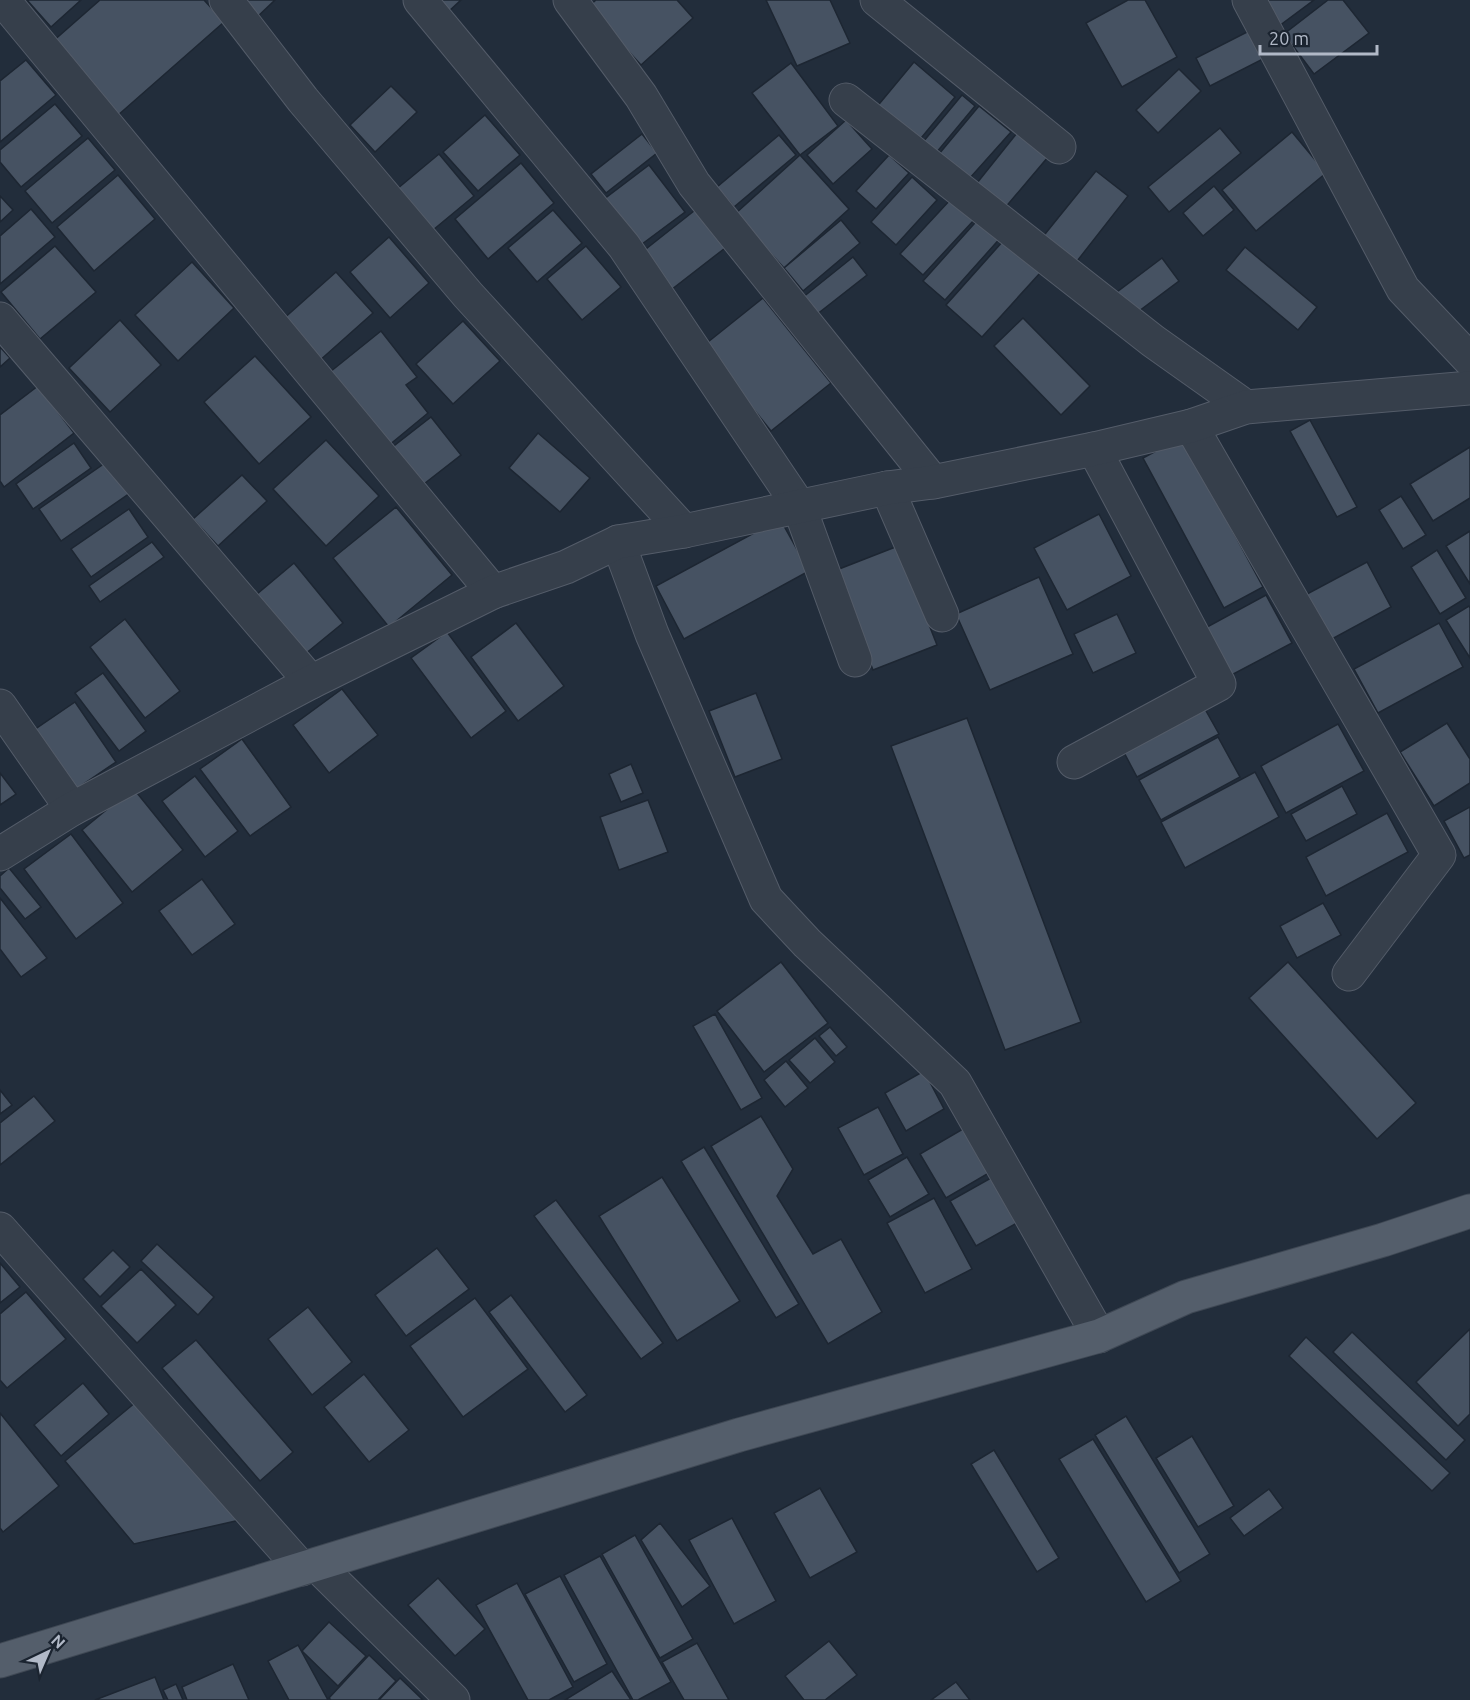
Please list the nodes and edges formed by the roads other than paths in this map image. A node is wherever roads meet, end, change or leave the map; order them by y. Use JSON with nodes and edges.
{"nodes":[{"id":1,"x":3,"y":0,"type":"edge"},
{"id":2,"x":226,"y":0,"type":"edge"},
{"id":3,"x":420,"y":0,"type":"edge"},
{"id":4,"x":570,"y":0,"type":"edge"},
{"id":5,"x":877,"y":0,"type":"edge"},
{"id":6,"x":1249,"y":0,"type":"edge"},
{"id":7,"x":846,"y":100,"type":"dead end"},
{"id":8,"x":1059,"y":147,"type":"dead end"},
{"id":9,"x":0,"y":319,"type":"edge"},
{"id":10,"x":1470,"y":360,"type":"edge"},
{"id":11,"x":1470,"y":388,"type":"edge"},
{"id":12,"x":1246,"y":407,"type":"junction"},
{"id":13,"x":1191,"y":426,"type":"junction"},
{"id":14,"x":1094,"y":449,"type":"junction"},
{"id":15,"x":933,"y":482,"type":"junction"},
{"id":16,"x":887,"y":488,"type":"junction"},
{"id":17,"x":799,"y":506,"type":"junction"},
{"id":18,"x":684,"y":531,"type":"junction"},
{"id":19,"x":618,"y":542,"type":"junction"},
{"id":20,"x":493,"y":592,"type":"junction"},
{"id":21,"x":942,"y":615,"type":"dead end"},
{"id":22,"x":855,"y":660,"type":"dead end"},
{"id":23,"x":311,"y":682,"type":"junction"},
{"id":24,"x":0,"y":706,"type":"edge"},
{"id":25,"x":1074,"y":762,"type":"dead end"},
{"id":26,"x":72,"y":809,"type":"junction"},
{"id":27,"x":0,"y":854,"type":"edge"},
{"id":28,"x":1349,"y":974,"type":"dead end"},
{"id":29,"x":1470,"y":1211,"type":"edge"},
{"id":30,"x":0,"y":1228,"type":"edge"},
{"id":31,"x":1099,"y":1336,"type":"junction"},
{"id":32,"x":310,"y":1567,"type":"junction"},
{"id":33,"x":0,"y":1661,"type":"edge"},
{"id":34,"x":453,"y":1700,"type":"edge"}],
"edges":[{"from":1,"to":20,"type":"street"},
{"from":2,"to":18,"type":"street"},
{"from":3,"to":17,"type":"street"},
{"from":4,"to":15,"type":"street"},
{"from":5,"to":8,"type":"street"},
{"from":6,"to":10,"type":"street"},
{"from":7,"to":12,"type":"street"},
{"from":9,"to":23,"type":"street"},
{"from":11,"to":12,"type":"street"},
{"from":12,"to":13,"type":"street"},
{"from":13,"to":14,"type":"street"},
{"from":13,"to":28,"type":"street"},
{"from":14,"to":15,"type":"street"},
{"from":14,"to":25,"type":"street"},
{"from":15,"to":16,"type":"street"},
{"from":16,"to":17,"type":"street"},
{"from":16,"to":21,"type":"street"},
{"from":17,"to":18,"type":"street"},
{"from":17,"to":22,"type":"street"},
{"from":18,"to":19,"type":"street"},
{"from":19,"to":20,"type":"street"},
{"from":19,"to":31,"type":"street"},
{"from":20,"to":23,"type":"street"},
{"from":23,"to":26,"type":"street"},
{"from":24,"to":26,"type":"street"},
{"from":26,"to":27,"type":"street"},
{"from":29,"to":31,"type":"main road"},
{"from":30,"to":32,"type":"street"},
{"from":31,"to":32,"type":"main road"},
{"from":32,"to":33,"type":"main road"},
{"from":32,"to":34,"type":"street"}]}
